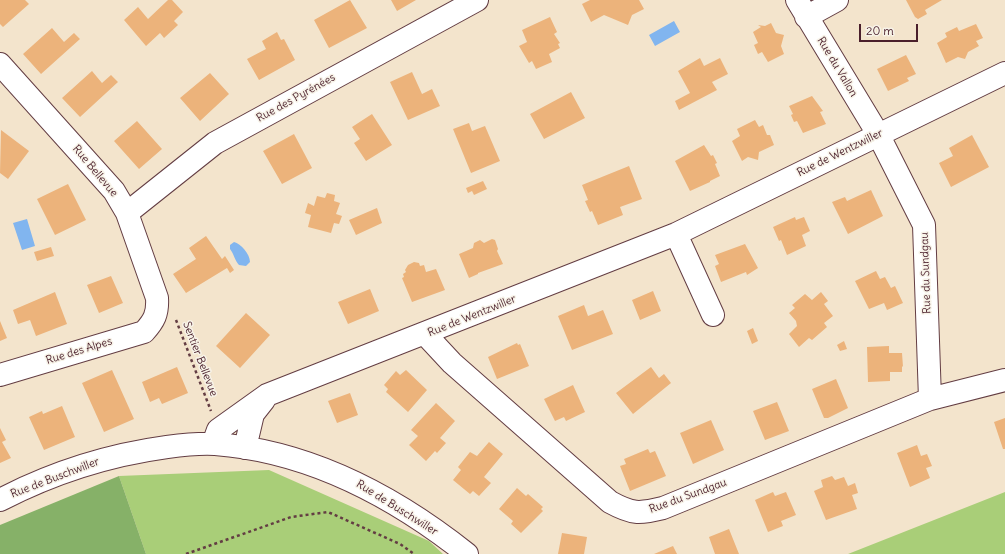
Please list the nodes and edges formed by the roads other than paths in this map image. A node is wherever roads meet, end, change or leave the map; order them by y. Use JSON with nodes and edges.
{"nodes":[{"id":1,"x":477,"y":0,"type":"edge"},
{"id":2,"x":837,"y":0,"type":"edge"},
{"id":3,"x":802,"y":9,"type":"edge"},
{"id":4,"x":1005,"y":73,"type":"edge"},
{"id":5,"x":4,"y":76,"type":"edge"},
{"id":6,"x":878,"y":134,"type":"junction"},
{"id":7,"x":127,"y":213,"type":"junction"},
{"id":8,"x":676,"y":234,"type":"junction"},
{"id":9,"x":156,"y":311,"type":"joint"},
{"id":10,"x":713,"y":315,"type":"dead end"},
{"id":11,"x":425,"y":334,"type":"junction"},
{"id":12,"x":0,"y":375,"type":"edge"},
{"id":13,"x":1005,"y":380,"type":"edge"},
{"id":14,"x":267,"y":395,"type":"junction"},
{"id":15,"x":930,"y":399,"type":"junction"},
{"id":16,"x":216,"y":437,"type":"junction"},
{"id":17,"x":244,"y":448,"type":"junction"},
{"id":18,"x":0,"y":500,"type":"edge"},
{"id":19,"x":467,"y":554,"type":"edge"}],
"edges":[{"from":1,"to":7,"type":"street","name":"Rue des Pyrénées"},
{"from":2,"to":3,"type":"street"},
{"from":3,"to":6,"type":"street","name":"Rue du Vallon"},
{"from":4,"to":6,"type":"street","name":"Rue de Wentzwiller"},
{"from":5,"to":7,"type":"street","name":"Rue Bellevue"},
{"from":6,"to":8,"type":"street","name":"Rue de Wentzwiller"},
{"from":6,"to":15,"type":"street","name":"Rue du Sundgau"},
{"from":7,"to":9,"type":"street","name":"Rue Bellevue"},
{"from":8,"to":10,"type":"street"},
{"from":8,"to":11,"type":"street","name":"Rue de Wentzwiller"},
{"from":9,"to":12,"type":"street","name":"Rue des Alpes"},
{"from":11,"to":14,"type":"street","name":"Rue de Wentzwiller"},
{"from":11,"to":15,"type":"street","name":"Rue du Sundgau"},
{"from":13,"to":15,"type":"street","name":"Rue du Sundgau"},
{"from":14,"to":16,"type":"street","name":"Rue de Wentzwiller"},
{"from":14,"to":17,"type":"street"},
{"from":16,"to":17,"type":"street","name":"Rue de Buschwiller"},
{"from":16,"to":18,"type":"street","name":"Rue de Buschwiller"},
{"from":17,"to":19,"type":"street","name":"Rue de Buschwiller"}]}
